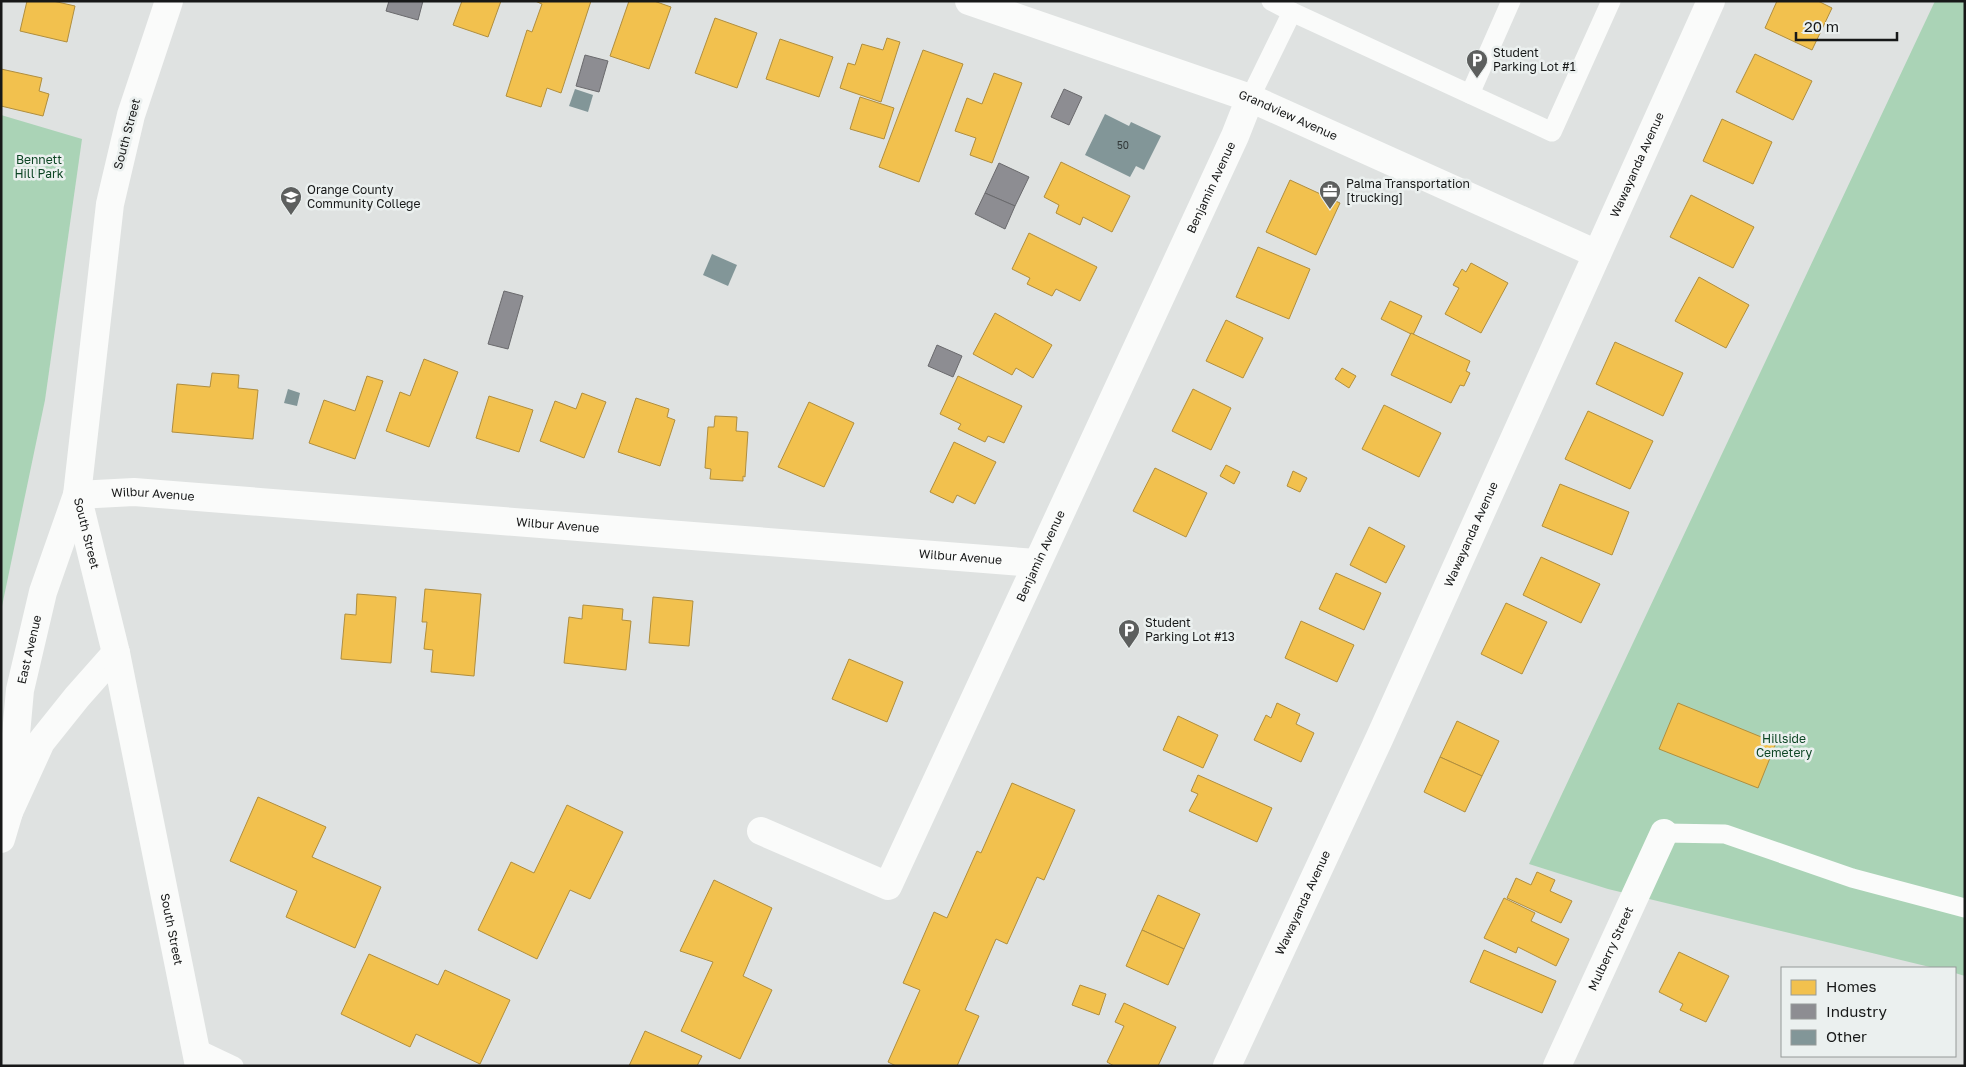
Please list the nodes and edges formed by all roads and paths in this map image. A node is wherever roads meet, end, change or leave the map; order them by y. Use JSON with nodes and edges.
{"nodes":[{"id":1,"x":169,"y":1,"type":"edge"},
{"id":2,"x":969,"y":1,"type":"edge"},
{"id":3,"x":1270,"y":1,"type":"edge"},
{"id":4,"x":1511,"y":1,"type":"edge"},
{"id":5,"x":1611,"y":1,"type":"edge"},
{"id":6,"x":1711,"y":1,"type":"edge"},
{"id":7,"x":1292,"y":12,"type":"junction"},
{"id":8,"x":1470,"y":94,"type":"junction"},
{"id":9,"x":1250,"y":98,"type":"junction"},
{"id":10,"x":1597,"y":254,"type":"junction"},
{"id":11,"x":78,"y":495,"type":"junction"},
{"id":12,"x":1036,"y":563,"type":"junction"},
{"id":13,"x":116,"y":653,"type":"junction"},
{"id":14,"x":10,"y":688,"type":"edge"},
{"id":15,"x":9,"y":812,"type":"junction"},
{"id":16,"x":761,"y":831,"type":"dead end"},
{"id":17,"x":1664,"y":833,"type":"joint"},
{"id":18,"x":1,"y":839,"type":"edge"},
{"id":19,"x":1965,"y":908,"type":"edge"},
{"id":20,"x":197,"y":1057,"type":"edge"},
{"id":21,"x":234,"y":1066,"type":"edge"},
{"id":22,"x":1227,"y":1066,"type":"edge"},
{"id":23,"x":1557,"y":1066,"type":"edge"}],
"edges":[{"from":1,"to":11,"type":"street","name":"South Street"},
{"from":2,"to":9,"type":"street","name":"Grandview Avenue"},
{"from":3,"to":7,"type":"lane"},
{"from":4,"to":8,"type":"lane"},
{"from":5,"to":8,"type":"lane"},
{"from":6,"to":10,"type":"street","name":"Wawayanda Avenue"},
{"from":7,"to":8,"type":"lane"},
{"from":7,"to":9,"type":"lane"},
{"from":9,"to":10,"type":"street","name":"Grandview Avenue"},
{"from":9,"to":12,"type":"street","name":"Benjamin Avenue"},
{"from":10,"to":22,"type":"street","name":"Wawayanda Avenue"},
{"from":11,"to":12,"type":"street","name":"Wilbur Avenue"},
{"from":11,"to":13,"type":"street","name":"South Street"},
{"from":11,"to":14,"type":"street","name":"East Avenue"},
{"from":12,"to":16,"type":"street","name":"Benjamin Avenue"},
{"from":13,"to":15,"type":"street","name":"East Avenue"},
{"from":13,"to":20,"type":"street","name":"South Street"},
{"from":14,"to":15,"type":"street","name":"East Avenue"},
{"from":15,"to":18,"type":"street","name":"East Avenue"},
{"from":17,"to":19,"type":"lane"},
{"from":17,"to":23,"type":"street","name":"Mulberry Street"},
{"from":20,"to":21,"type":"lane"}]}
